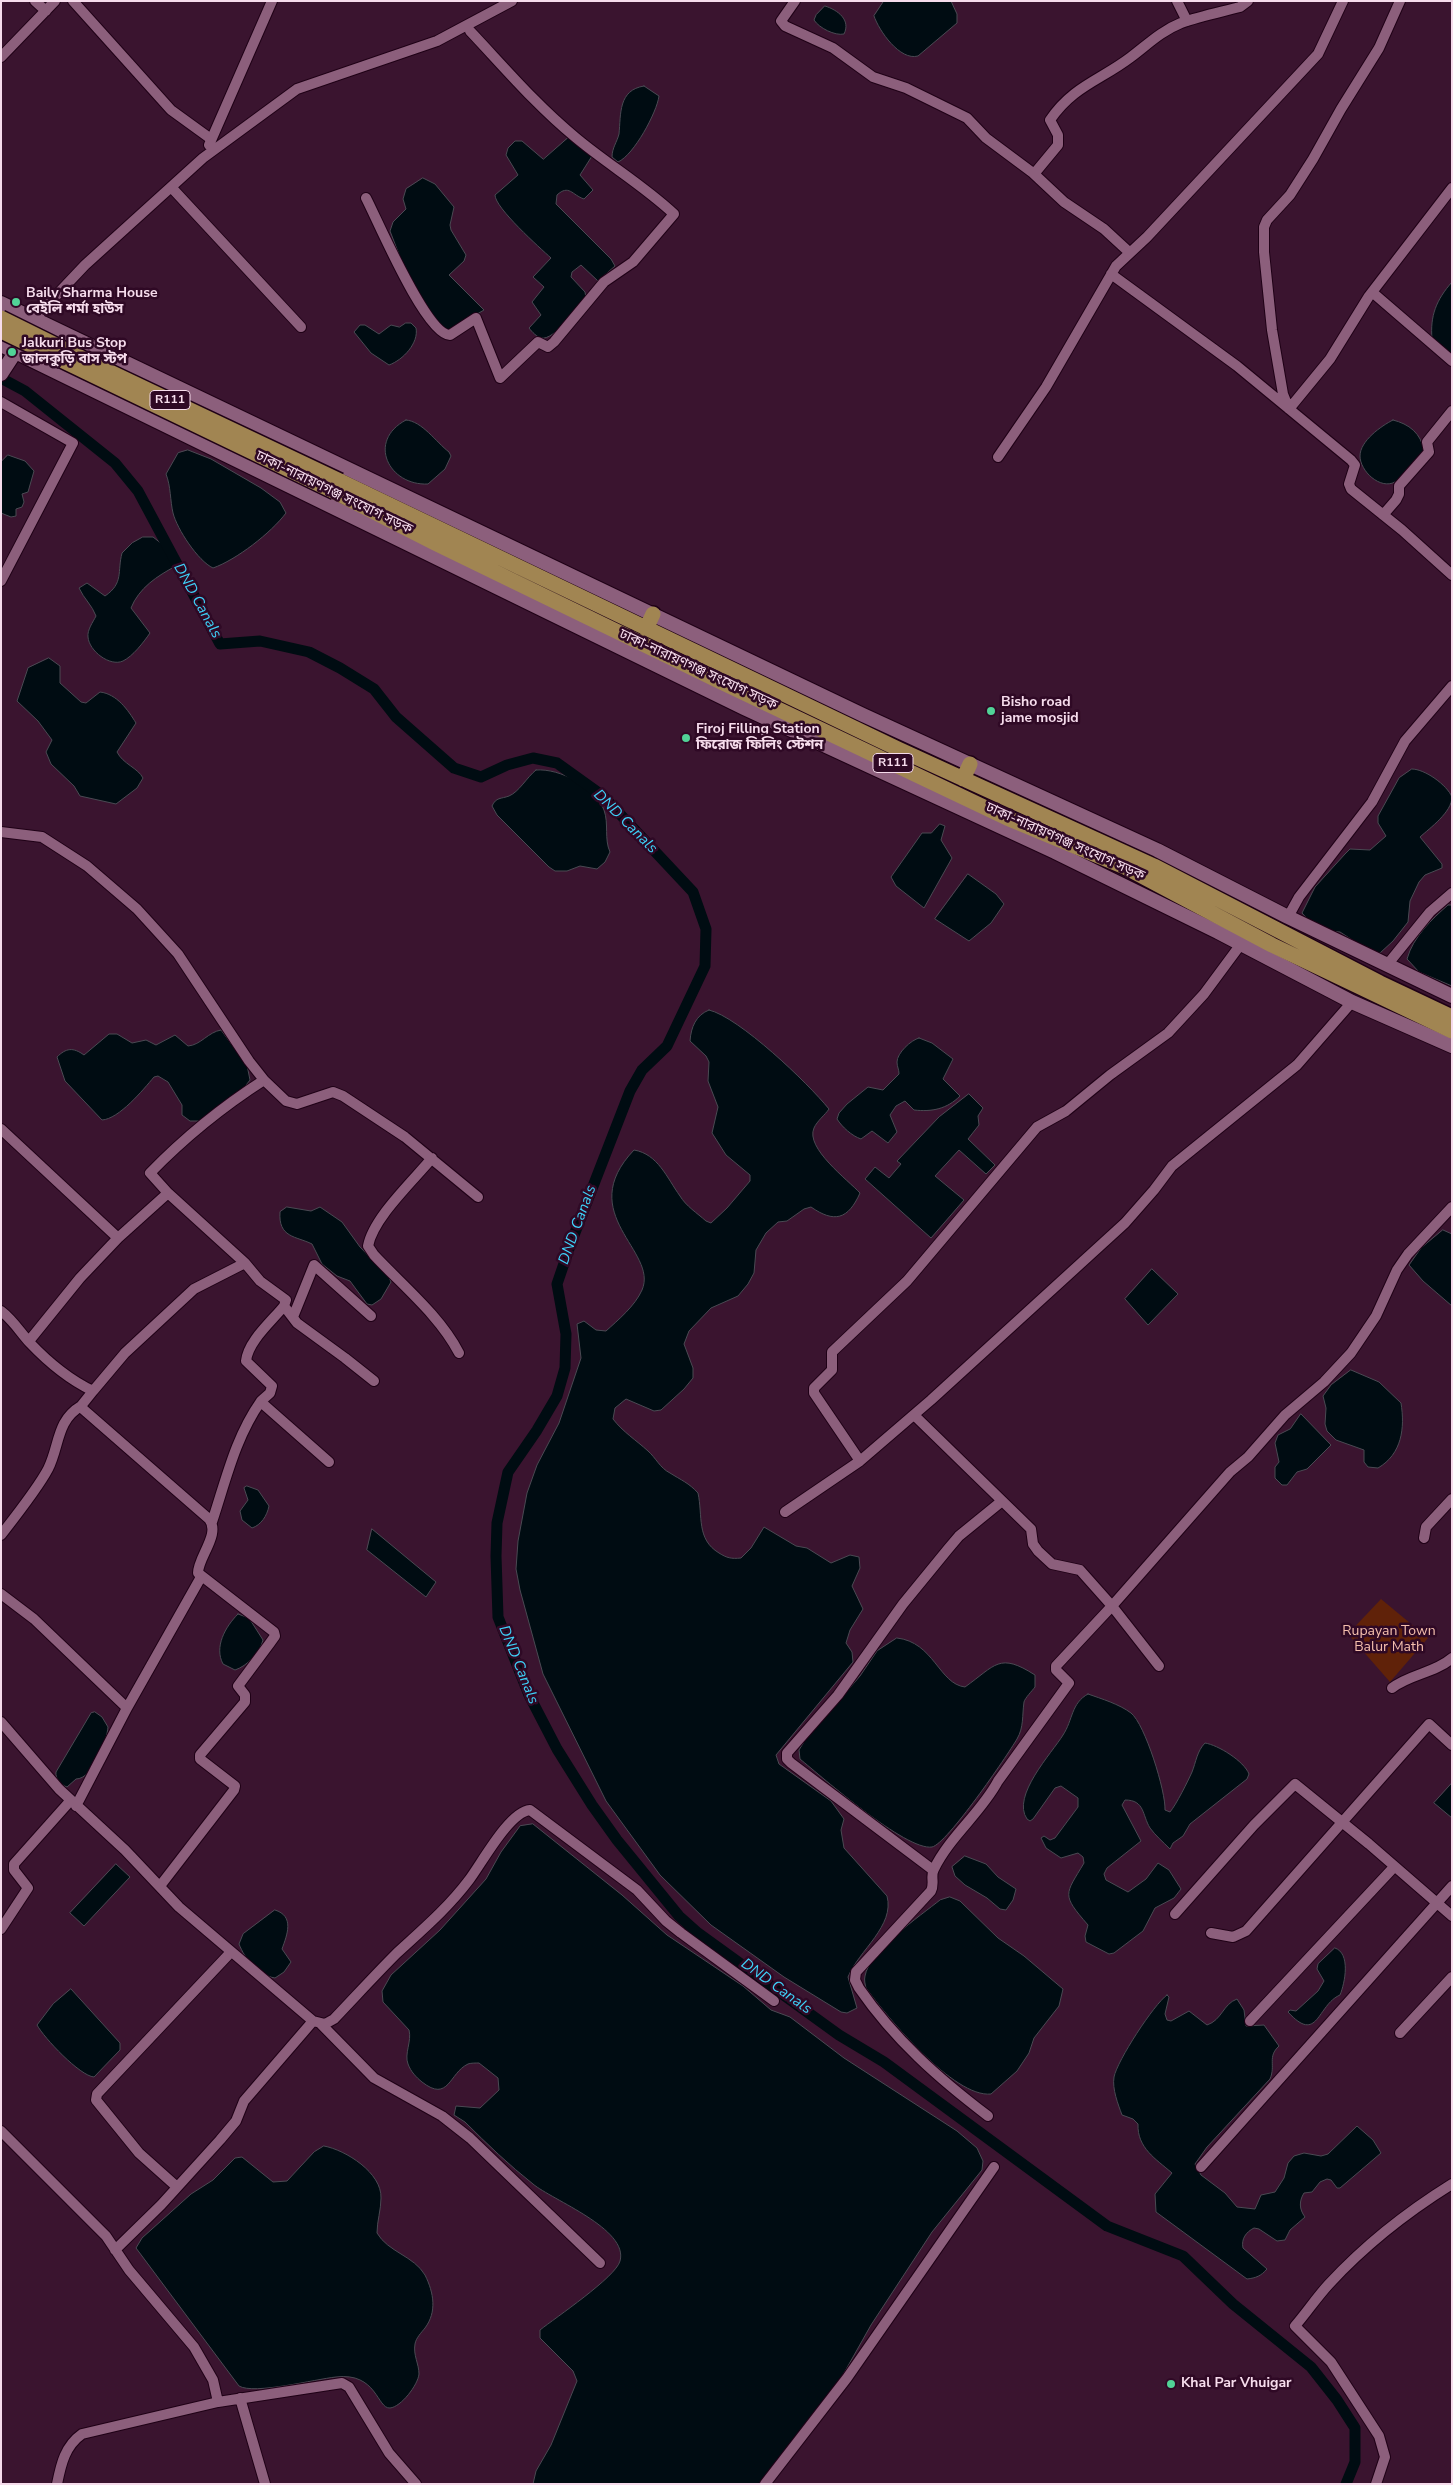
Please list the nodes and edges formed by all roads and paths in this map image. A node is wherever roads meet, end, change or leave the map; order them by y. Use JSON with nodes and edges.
{"nodes":[{"id":1,"x":35,"y":1,"type":"edge"},
{"id":2,"x":55,"y":1,"type":"edge"},
{"id":3,"x":73,"y":1,"type":"edge"},
{"id":4,"x":272,"y":1,"type":"edge"},
{"id":5,"x":512,"y":1,"type":"edge"},
{"id":6,"x":795,"y":1,"type":"edge"},
{"id":7,"x":1177,"y":1,"type":"edge"},
{"id":8,"x":1248,"y":1,"type":"edge"},
{"id":9,"x":1343,"y":1,"type":"edge"},
{"id":10,"x":1400,"y":1,"type":"edge"},
{"id":11,"x":46,"y":11,"type":"junction"},
{"id":12,"x":1186,"y":21,"type":"junction"},
{"id":13,"x":470,"y":31,"type":"dead end"},
{"id":14,"x":1,"y":57,"type":"edge"},
{"id":15,"x":211,"y":139,"type":"junction"},
{"id":16,"x":203,"y":158,"type":"junction"},
{"id":17,"x":1034,"y":174,"type":"junction"},
{"id":18,"x":171,"y":187,"type":"junction"},
{"id":19,"x":1452,"y":189,"type":"edge"},
{"id":20,"x":366,"y":198,"type":"dead end"},
{"id":21,"x":1129,"y":252,"type":"junction"},
{"id":22,"x":1111,"y":274,"type":"junction"},
{"id":23,"x":1372,"y":292,"type":"junction"},
{"id":24,"x":1,"y":303,"type":"edge"},
{"id":25,"x":1,"y":318,"type":"edge"},
{"id":26,"x":34,"y":319,"type":"junction"},
{"id":27,"x":301,"y":327,"type":"dead end"},
{"id":28,"x":1,"y":331,"type":"edge"},
{"id":29,"x":1,"y":345,"type":"edge"},
{"id":30,"x":16,"y":352,"type":"junction"},
{"id":31,"x":1452,"y":361,"type":"edge"},
{"id":32,"x":3,"y":372,"type":"edge"},
{"id":33,"x":1,"y":402,"type":"edge"},
{"id":34,"x":1289,"y":409,"type":"junction"},
{"id":35,"x":1452,"y":411,"type":"edge"},
{"id":36,"x":998,"y":457,"type":"dead end"},
{"id":37,"x":338,"y":486,"type":"junction"},
{"id":38,"x":380,"y":507,"type":"junction"},
{"id":39,"x":1383,"y":515,"type":"junction"},
{"id":40,"x":1452,"y":574,"type":"edge"},
{"id":41,"x":1,"y":581,"type":"edge"},
{"id":42,"x":653,"y":614,"type":"junction"},
{"id":43,"x":646,"y":629,"type":"junction"},
{"id":44,"x":1452,"y":686,"type":"edge"},
{"id":45,"x":863,"y":715,"type":"junction"},
{"id":46,"x":856,"y":728,"type":"junction"},
{"id":47,"x":970,"y":764,"type":"junction"},
{"id":48,"x":962,"y":779,"type":"junction"},
{"id":49,"x":1,"y":832,"type":"edge"},
{"id":50,"x":1058,"y":846,"type":"junction"},
{"id":51,"x":1452,"y":893,"type":"edge"},
{"id":52,"x":1288,"y":917,"type":"junction"},
{"id":53,"x":1241,"y":944,"type":"junction"},
{"id":54,"x":1387,"y":965,"type":"junction"},
{"id":55,"x":1452,"y":996,"type":"edge"},
{"id":56,"x":1352,"y":1002,"type":"junction"},
{"id":57,"x":1452,"y":1017,"type":"edge"},
{"id":58,"x":1452,"y":1031,"type":"edge"},
{"id":59,"x":1452,"y":1046,"type":"edge"},
{"id":60,"x":264,"y":1080,"type":"junction"},
{"id":61,"x":1,"y":1129,"type":"edge"},
{"id":62,"x":432,"y":1158,"type":"junction"},
{"id":63,"x":168,"y":1193,"type":"junction"},
{"id":64,"x":478,"y":1197,"type":"dead end"},
{"id":65,"x":1452,"y":1207,"type":"edge"},
{"id":66,"x":118,"y":1238,"type":"junction"},
{"id":67,"x":245,"y":1263,"type":"junction"},
{"id":68,"x":284,"y":1306,"type":"junction"},
{"id":69,"x":1,"y":1311,"type":"edge"},
{"id":70,"x":372,"y":1316,"type":"dead end"},
{"id":71,"x":293,"y":1317,"type":"junction"},
{"id":72,"x":29,"y":1341,"type":"junction"},
{"id":73,"x":459,"y":1354,"type":"dead end"},
{"id":74,"x":374,"y":1382,"type":"dead end"},
{"id":75,"x":93,"y":1391,"type":"junction"},
{"id":76,"x":261,"y":1401,"type":"junction"},
{"id":77,"x":81,"y":1406,"type":"junction"},
{"id":78,"x":914,"y":1416,"type":"junction"},
{"id":79,"x":860,"y":1461,"type":"junction"},
{"id":80,"x":329,"y":1462,"type":"dead end"},
{"id":81,"x":1452,"y":1499,"type":"edge"},
{"id":82,"x":1002,"y":1501,"type":"junction"},
{"id":83,"x":785,"y":1512,"type":"dead end"},
{"id":84,"x":212,"y":1522,"type":"junction"},
{"id":85,"x":1,"y":1535,"type":"edge"},
{"id":86,"x":1424,"y":1538,"type":"dead end"},
{"id":87,"x":201,"y":1577,"type":"junction"},
{"id":88,"x":1,"y":1594,"type":"edge"},
{"id":89,"x":1112,"y":1606,"type":"junction"},
{"id":90,"x":1452,"y":1658,"type":"edge"},
{"id":91,"x":1159,"y":1666,"type":"dead end"},
{"id":92,"x":1392,"y":1688,"type":"dead end"},
{"id":93,"x":127,"y":1708,"type":"junction"},
{"id":94,"x":1,"y":1722,"type":"edge"},
{"id":95,"x":1452,"y":1745,"type":"edge"},
{"id":96,"x":74,"y":1803,"type":"junction"},
{"id":97,"x":1342,"y":1823,"type":"junction"},
{"id":98,"x":1394,"y":1867,"type":"junction"},
{"id":99,"x":933,"y":1870,"type":"junction"},
{"id":100,"x":160,"y":1886,"type":"junction"},
{"id":101,"x":1452,"y":1886,"type":"edge"},
{"id":102,"x":1436,"y":1902,"type":"junction"},
{"id":103,"x":1175,"y":1914,"type":"dead end"},
{"id":104,"x":1452,"y":1916,"type":"edge"},
{"id":105,"x":1,"y":1929,"type":"edge"},
{"id":106,"x":1211,"y":1933,"type":"dead end"},
{"id":107,"x":231,"y":1952,"type":"junction"},
{"id":108,"x":1452,"y":1977,"type":"edge"},
{"id":109,"x":774,"y":2001,"type":"dead end"},
{"id":110,"x":316,"y":2022,"type":"junction"},
{"id":111,"x":1250,"y":2022,"type":"dead end"},
{"id":112,"x":1400,"y":2033,"type":"dead end"},
{"id":113,"x":988,"y":2116,"type":"dead end"},
{"id":114,"x":1,"y":2131,"type":"edge"},
{"id":115,"x":994,"y":2167,"type":"dead end"},
{"id":116,"x":1201,"y":2167,"type":"dead end"},
{"id":117,"x":1452,"y":2184,"type":"edge"},
{"id":118,"x":177,"y":2187,"type":"junction"},
{"id":119,"x":115,"y":2250,"type":"junction"},
{"id":120,"x":600,"y":2263,"type":"dead end"},
{"id":121,"x":240,"y":2398,"type":"junction"},
{"id":122,"x":218,"y":2402,"type":"junction"},
{"id":123,"x":57,"y":2484,"type":"edge"},
{"id":124,"x":265,"y":2484,"type":"edge"},
{"id":125,"x":416,"y":2484,"type":"edge"},
{"id":126,"x":765,"y":2484,"type":"edge"},
{"id":127,"x":1376,"y":2484,"type":"edge"}],
"edges":[{"from":1,"to":11,"type":"street"},
{"from":2,"to":11,"type":"street"},
{"from":3,"to":15,"type":"street"},
{"from":4,"to":15,"type":"street"},
{"from":5,"to":16,"type":"street"},
{"from":6,"to":17,"type":"street"},
{"from":7,"to":12,"type":"street"},
{"from":8,"to":12,"type":"street"},
{"from":9,"to":21,"type":"street"},
{"from":10,"to":34,"type":"street"},
{"from":11,"to":14,"type":"street"},
{"from":12,"to":17,"type":"street"},
{"from":13,"to":20,"type":"street"},
{"from":15,"to":16,"type":"street"},
{"from":16,"to":18,"type":"street"},
{"from":17,"to":21,"type":"street"},
{"from":18,"to":26,"type":"street"},
{"from":18,"to":27,"type":"street"},
{"from":19,"to":23,"type":"street"},
{"from":21,"to":22,"type":"street"},
{"from":22,"to":34,"type":"street"},
{"from":22,"to":36,"type":"street"},
{"from":23,"to":31,"type":"street"},
{"from":23,"to":34,"type":"street"},
{"from":24,"to":26,"type":"street"},
{"from":25,"to":37,"type":"main road","name":"ঢাকা-নারায়ণগঞ্জ সংযোগ সড়ক","number":"R111","bridge":true},
{"from":26,"to":30,"type":"street"},
{"from":26,"to":38,"type":"street"},
{"from":28,"to":37,"type":"main road","name":"ঢাকা-নারায়ণগঞ্জ সংযোগ সড়ক","number":"R111","bridge":true},
{"from":29,"to":30,"type":"street"},
{"from":30,"to":32,"type":"street"},
{"from":30,"to":38,"type":"street"},
{"from":33,"to":41,"type":"street"},
{"from":34,"to":39,"type":"street"},
{"from":35,"to":39,"type":"street"},
{"from":37,"to":38,"type":"main road","name":"ঢাকা-নারায়ণগঞ্জ সংযোগ সড়ক","number":"R111"},
{"from":38,"to":42,"type":"street"},
{"from":38,"to":43,"type":"main road","name":"ঢাকা-নারায়ণগঞ্জ সংযোগ সড়ক","number":"R111"},
{"from":38,"to":50,"type":"main road","name":"ঢাকা-নারায়ণগঞ্জ সংযোগ সড়ক","number":"R111"},
{"from":39,"to":40,"type":"street"},
{"from":42,"to":43,"type":"main road"},
{"from":42,"to":45,"type":"street"},
{"from":43,"to":46,"type":"main road","name":"ঢাকা-নারায়ণগঞ্জ সংযোগ সড়ক","number":"R111"},
{"from":44,"to":52,"type":"street"},
{"from":45,"to":46,"type":"main road"},
{"from":45,"to":47,"type":"street"},
{"from":46,"to":48,"type":"main road","name":"ঢাকা-নারায়ণগঞ্জ সংযোগ সড়ক","number":"R111"},
{"from":47,"to":48,"type":"main road"},
{"from":47,"to":52,"type":"street"},
{"from":48,"to":57,"type":"main road","name":"ঢাকা-নারায়ণগঞ্জ সংযোগ সড়ক","number":"R111"},
{"from":49,"to":60,"type":"street"},
{"from":50,"to":53,"type":"street"},
{"from":50,"to":58,"type":"main road","name":"ঢাকা-নারায়ণগঞ্জ সংযোগ সড়ক","number":"R111"},
{"from":51,"to":54,"type":"street"},
{"from":52,"to":54,"type":"street"},
{"from":53,"to":56,"type":"street"},
{"from":53,"to":79,"type":"street"},
{"from":54,"to":55,"type":"street"},
{"from":56,"to":59,"type":"street"},
{"from":56,"to":78,"type":"street"},
{"from":60,"to":62,"type":"street"},
{"from":60,"to":63,"type":"street"},
{"from":61,"to":66,"type":"street"},
{"from":62,"to":64,"type":"street"},
{"from":62,"to":73,"type":"street"},
{"from":63,"to":66,"type":"street"},
{"from":63,"to":67,"type":"street"},
{"from":65,"to":89,"type":"street"},
{"from":66,"to":72,"type":"street"},
{"from":67,"to":68,"type":"street"},
{"from":67,"to":75,"type":"street"},
{"from":68,"to":71,"type":"street"},
{"from":68,"to":76,"type":"street"},
{"from":69,"to":72,"type":"street"},
{"from":70,"to":71,"type":"street"},
{"from":71,"to":74,"type":"street"},
{"from":72,"to":75,"type":"street"},
{"from":75,"to":77,"type":"street"},
{"from":76,"to":80,"type":"street"},
{"from":76,"to":84,"type":"street"},
{"from":77,"to":84,"type":"street"},
{"from":77,"to":85,"type":"street"},
{"from":78,"to":79,"type":"street"},
{"from":78,"to":82,"type":"street"},
{"from":79,"to":83,"type":"street"},
{"from":81,"to":86,"type":"street"},
{"from":82,"to":89,"type":"street"},
{"from":82,"to":99,"type":"street"},
{"from":84,"to":87,"type":"street"},
{"from":87,"to":93,"type":"street"},
{"from":87,"to":100,"type":"street"},
{"from":88,"to":93,"type":"street"},
{"from":89,"to":91,"type":"street"},
{"from":89,"to":99,"type":"street"},
{"from":90,"to":92,"type":"street"},
{"from":93,"to":96,"type":"street"},
{"from":94,"to":96,"type":"street"},
{"from":95,"to":97,"type":"street"},
{"from":96,"to":100,"type":"street"},
{"from":96,"to":105,"type":"street"},
{"from":97,"to":98,"type":"street"},
{"from":97,"to":103,"type":"street"},
{"from":97,"to":106,"type":"street"},
{"from":98,"to":102,"type":"street"},
{"from":98,"to":111,"type":"street"},
{"from":99,"to":113,"type":"street"},
{"from":100,"to":107,"type":"street"},
{"from":101,"to":102,"type":"street"},
{"from":102,"to":104,"type":"street"},
{"from":102,"to":116,"type":"street"},
{"from":107,"to":110,"type":"street"},
{"from":107,"to":118,"type":"street"},
{"from":108,"to":112,"type":"street"},
{"from":109,"to":110,"type":"street"},
{"from":110,"to":118,"type":"street"},
{"from":110,"to":120,"type":"street"},
{"from":114,"to":119,"type":"street"},
{"from":115,"to":126,"type":"street"},
{"from":117,"to":127,"type":"street"},
{"from":118,"to":119,"type":"street"},
{"from":119,"to":122,"type":"street"},
{"from":121,"to":122,"type":"street"},
{"from":121,"to":124,"type":"street"},
{"from":121,"to":125,"type":"street"},
{"from":122,"to":123,"type":"street"}]}
